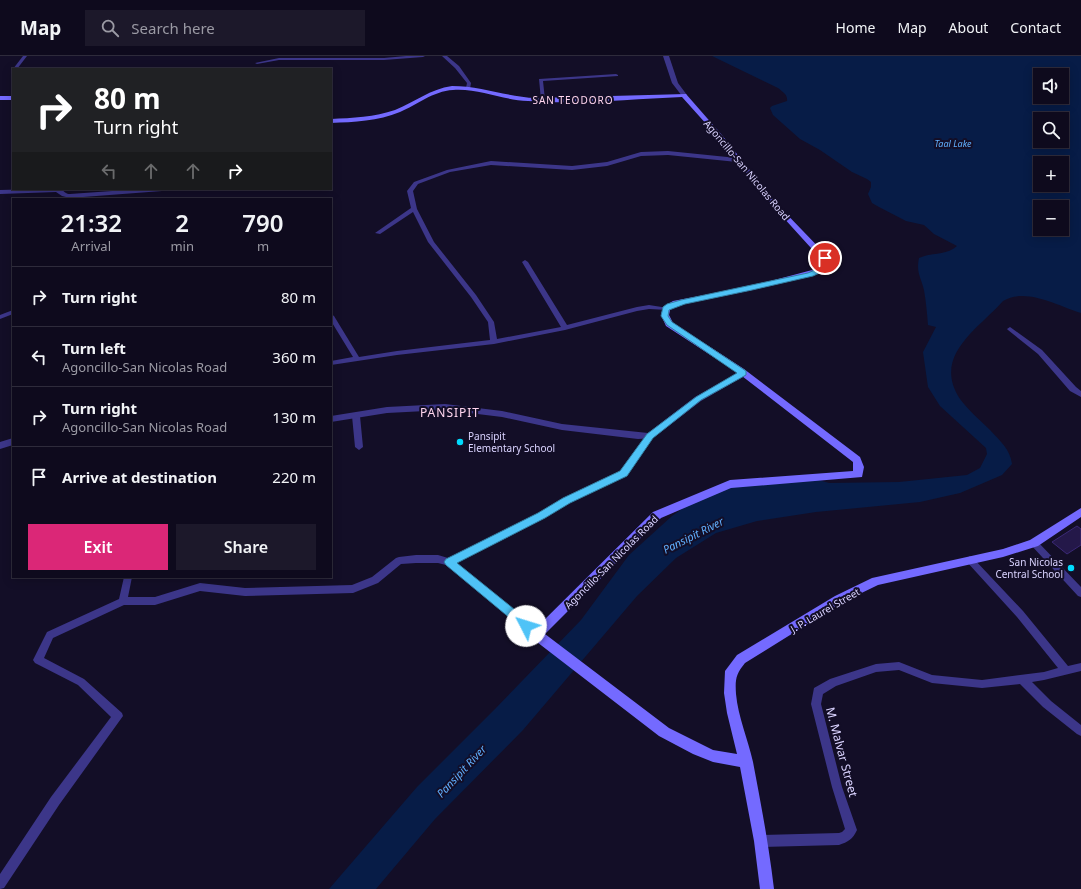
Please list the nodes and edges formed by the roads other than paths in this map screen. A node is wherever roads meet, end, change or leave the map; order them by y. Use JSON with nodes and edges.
{"nodes":[{"id":1,"x":25,"y":56,"type":"edge"},
{"id":2,"x":423,"y":56,"type":"edge"},
{"id":3,"x":444,"y":56,"type":"edge"},
{"id":4,"x":666,"y":56,"type":"edge"},
{"id":5,"x":258,"y":63,"type":"dead end"},
{"id":6,"x":15,"y":68,"type":"edge"},
{"id":7,"x":616,"y":75,"type":"dead end"},
{"id":8,"x":468,"y":88,"type":"junction"},
{"id":9,"x":684,"y":95,"type":"junction"},
{"id":10,"x":0,"y":98,"type":"edge"},
{"id":11,"x":12,"y":98,"type":"edge"},
{"id":12,"x":544,"y":100,"type":"junction"},
{"id":13,"x":332,"y":121,"type":"edge"},
{"id":14,"x":737,"y":160,"type":"junction"},
{"id":15,"x":51,"y":190,"type":"edge"},
{"id":16,"x":51,"y":190,"type":"edge"},
{"id":17,"x":149,"y":190,"type":"edge"},
{"id":18,"x":0,"y":192,"type":"edge"},
{"id":19,"x":414,"y":209,"type":"junction"},
{"id":20,"x":378,"y":233,"type":"dead end"},
{"id":21,"x":525,"y":262,"type":"dead end"},
{"id":22,"x":666,"y":309,"type":"junction"},
{"id":23,"x":12,"y":312,"type":"edge"},
{"id":24,"x":0,"y":317,"type":"edge"},
{"id":25,"x":332,"y":318,"type":"edge"},
{"id":26,"x":565,"y":328,"type":"junction"},
{"id":27,"x":1010,"y":329,"type":"dead end"},
{"id":28,"x":494,"y":342,"type":"junction"},
{"id":29,"x":357,"y":359,"type":"junction"},
{"id":30,"x":332,"y":363,"type":"edge"},
{"id":31,"x":743,"y":373,"type":"junction"},
{"id":32,"x":1081,"y":395,"type":"edge"},
{"id":33,"x":356,"y":416,"type":"junction"},
{"id":34,"x":332,"y":419,"type":"edge"},
{"id":35,"x":650,"y":436,"type":"junction"},
{"id":36,"x":12,"y":441,"type":"edge"},
{"id":37,"x":0,"y":446,"type":"edge"},
{"id":38,"x":359,"y":447,"type":"dead end"},
{"id":39,"x":1081,"y":512,"type":"edge"},
{"id":40,"x":1034,"y":543,"type":"junction"},
{"id":41,"x":970,"y":560,"type":"junction"},
{"id":42,"x":449,"y":562,"type":"junction"},
{"id":43,"x":128,"y":578,"type":"edge"},
{"id":44,"x":1081,"y":593,"type":"edge"},
{"id":45,"x":123,"y":601,"type":"junction"},
{"id":46,"x":538,"y":635,"type":"junction"},
{"id":47,"x":1081,"y":668,"type":"edge"},
{"id":48,"x":1066,"y":670,"type":"junction"},
{"id":49,"x":1022,"y":679,"type":"junction"},
{"id":50,"x":1081,"y":731,"type":"edge"},
{"id":51,"x":746,"y":762,"type":"junction"},
{"id":52,"x":761,"y":842,"type":"junction"},
{"id":53,"x":0,"y":884,"type":"edge"},
{"id":54,"x":767,"y":889,"type":"edge"}],
"edges":[{"from":1,"to":6,"type":"street"},
{"from":2,"to":5,"type":"street"},
{"from":3,"to":8,"type":"street"},
{"from":4,"to":9,"type":"street"},
{"from":7,"to":12,"type":"street"},
{"from":8,"to":12,"type":"main road"},
{"from":8,"to":13,"type":"main road"},
{"from":9,"to":12,"type":"main road"},
{"from":9,"to":14,"type":"main road","name":"Agoncillo-San Nicolas Road"},
{"from":10,"to":11,"type":"main road"},
{"from":14,"to":19,"type":"street"},
{"from":14,"to":22,"type":"main road","name":"Agoncillo-San Nicolas Road"},
{"from":15,"to":18,"type":"street"},
{"from":16,"to":17,"type":"street"},
{"from":19,"to":20,"type":"street"},
{"from":19,"to":28,"type":"street"},
{"from":21,"to":26,"type":"street"},
{"from":22,"to":26,"type":"street"},
{"from":22,"to":31,"type":"main road","name":"Agoncillo-San Nicolas Road"},
{"from":23,"to":24,"type":"street"},
{"from":25,"to":29,"type":"street"},
{"from":26,"to":28,"type":"street"},
{"from":27,"to":32,"type":"street"},
{"from":28,"to":29,"type":"street"},
{"from":29,"to":30,"type":"street"},
{"from":31,"to":35,"type":"street"},
{"from":31,"to":46,"type":"main road","name":"Agoncillo-San Nicolas Road"},
{"from":33,"to":34,"type":"street"},
{"from":33,"to":35,"type":"street"},
{"from":33,"to":38,"type":"street"},
{"from":35,"to":42,"type":"street"},
{"from":36,"to":37,"type":"street"},
{"from":39,"to":40,"type":"main road","name":"J. P. Laurel Street"},
{"from":40,"to":41,"type":"main road","name":"J. P. Laurel Street"},
{"from":40,"to":44,"type":"street"},
{"from":41,"to":48,"type":"street"},
{"from":41,"to":51,"type":"main road","name":"J. P. Laurel Street"},
{"from":42,"to":45,"type":"street"},
{"from":42,"to":46,"type":"street"},
{"from":43,"to":45,"type":"street"},
{"from":45,"to":53,"type":"street"},
{"from":46,"to":51,"type":"main road"},
{"from":47,"to":48,"type":"street","name":"M. Malvar Street"},
{"from":48,"to":49,"type":"street","name":"M. Malvar Street"},
{"from":49,"to":50,"type":"street"},
{"from":49,"to":52,"type":"street","name":"M. Malvar Street"},
{"from":51,"to":52,"type":"main road","name":"J. P. Laurel Street"},
{"from":52,"to":54,"type":"main road","name":"J. P. Laurel Street"}]}
